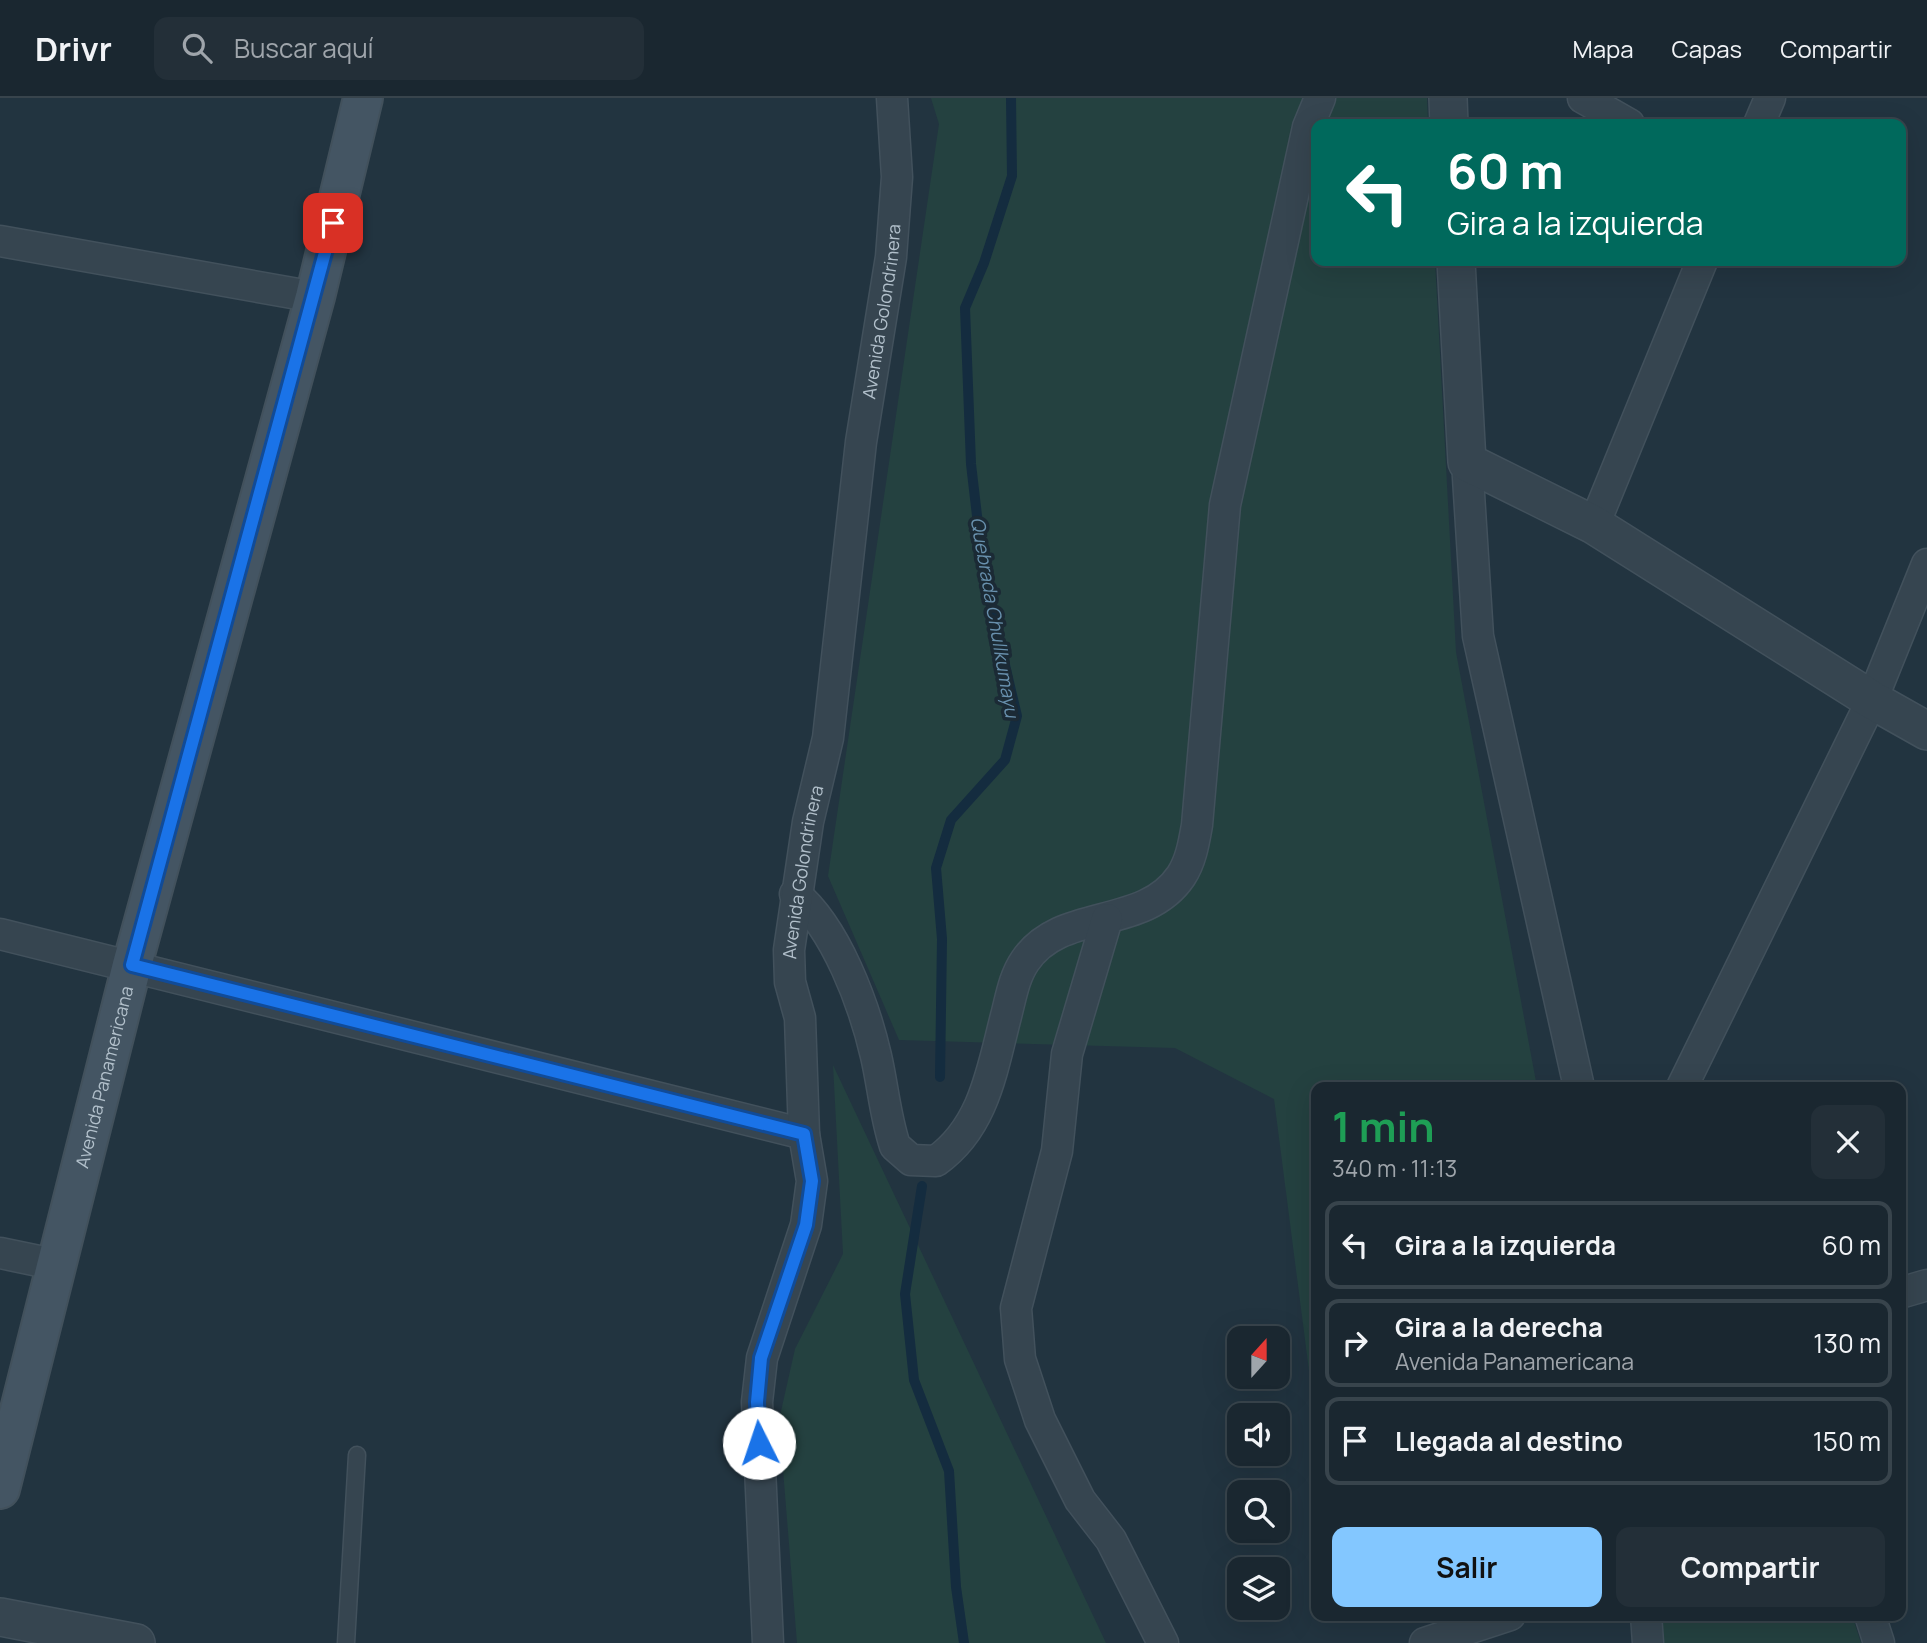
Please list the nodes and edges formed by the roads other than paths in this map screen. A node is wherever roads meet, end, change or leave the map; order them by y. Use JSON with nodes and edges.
{"nodes":[{"id":1,"x":363,"y":98,"type":"edge"},
{"id":2,"x":892,"y":98,"type":"edge"},
{"id":3,"x":1320,"y":98,"type":"edge"},
{"id":4,"x":1448,"y":98,"type":"edge"},
{"id":5,"x":1583,"y":98,"type":"edge"},
{"id":6,"x":1770,"y":98,"type":"edge"},
{"id":7,"x":1311,"y":119,"type":"edge"},
{"id":8,"x":1449,"y":119,"type":"edge"},
{"id":9,"x":1620,"y":119,"type":"edge"},
{"id":10,"x":1761,"y":119,"type":"edge"},
{"id":11,"x":1311,"y":120,"type":"edge"},
{"id":12,"x":0,"y":241,"type":"edge"},
{"id":13,"x":1456,"y":266,"type":"edge"},
{"id":14,"x":1700,"y":266,"type":"edge"},
{"id":15,"x":315,"y":298,"type":"junction"},
{"id":16,"x":1466,"y":462,"type":"junction"},
{"id":17,"x":1594,"y":525,"type":"junction"},
{"id":18,"x":1927,"y":564,"type":"edge"},
{"id":19,"x":1872,"y":700,"type":"junction"},
{"id":20,"x":1927,"y":731,"type":"edge"},
{"id":21,"x":795,"y":894,"type":"junction"},
{"id":22,"x":1107,"y":919,"type":"junction"},
{"id":23,"x":0,"y":934,"type":"edge"},
{"id":24,"x":132,"y":965,"type":"junction"},
{"id":25,"x":1578,"y":1082,"type":"edge"},
{"id":26,"x":1684,"y":1082,"type":"edge"},
{"id":27,"x":804,"y":1134,"type":"junction"},
{"id":28,"x":0,"y":1253,"type":"edge"},
{"id":29,"x":58,"y":1265,"type":"junction"},
{"id":30,"x":1927,"y":1285,"type":"edge"},
{"id":31,"x":1906,"y":1291,"type":"edge"},
{"id":32,"x":358,"y":1455,"type":"dead end"},
{"id":33,"x":0,"y":1489,"type":"edge"},
{"id":34,"x":0,"y":1617,"type":"edge"},
{"id":35,"x":1492,"y":1621,"type":"edge"},
{"id":36,"x":1646,"y":1621,"type":"edge"},
{"id":37,"x":1872,"y":1621,"type":"edge"},
{"id":38,"x":136,"y":1643,"type":"edge"},
{"id":39,"x":346,"y":1643,"type":"edge"},
{"id":40,"x":768,"y":1643,"type":"edge"},
{"id":41,"x":1163,"y":1643,"type":"edge"},
{"id":42,"x":1425,"y":1643,"type":"edge"},
{"id":43,"x":1648,"y":1643,"type":"edge"},
{"id":44,"x":1879,"y":1643,"type":"edge"}],
"edges":[{"from":1,"to":15,"type":"main road","name":"Avenida Panamericana"},
{"from":2,"to":21,"type":"street","name":"Avenida Golondrinera"},
{"from":3,"to":7,"type":"street"},
{"from":4,"to":8,"type":"street"},
{"from":5,"to":9,"type":"street"},
{"from":6,"to":10,"type":"street"},
{"from":11,"to":22,"type":"street"},
{"from":12,"to":15,"type":"street"},
{"from":13,"to":16,"type":"street"},
{"from":14,"to":17,"type":"street"},
{"from":15,"to":24,"type":"main road","name":"Avenida Panamericana"},
{"from":16,"to":17,"type":"street"},
{"from":16,"to":25,"type":"street"},
{"from":17,"to":19,"type":"street"},
{"from":18,"to":19,"type":"street"},
{"from":19,"to":20,"type":"street"},
{"from":19,"to":26,"type":"street"},
{"from":21,"to":22,"type":"street"},
{"from":21,"to":27,"type":"street","name":"Avenida Golondrinera"},
{"from":22,"to":41,"type":"street"},
{"from":23,"to":24,"type":"street"},
{"from":24,"to":27,"type":"street"},
{"from":24,"to":29,"type":"main road","name":"Avenida Panamericana"},
{"from":27,"to":40,"type":"street","name":"Avenida Golondrinera"},
{"from":28,"to":29,"type":"street"},
{"from":29,"to":33,"type":"main road","name":"Avenida Panamericana"},
{"from":30,"to":31,"type":"street"},
{"from":32,"to":39,"type":"lane"},
{"from":34,"to":38,"type":"street"},
{"from":35,"to":42,"type":"street"},
{"from":36,"to":43,"type":"street"},
{"from":37,"to":44,"type":"street"}]}
